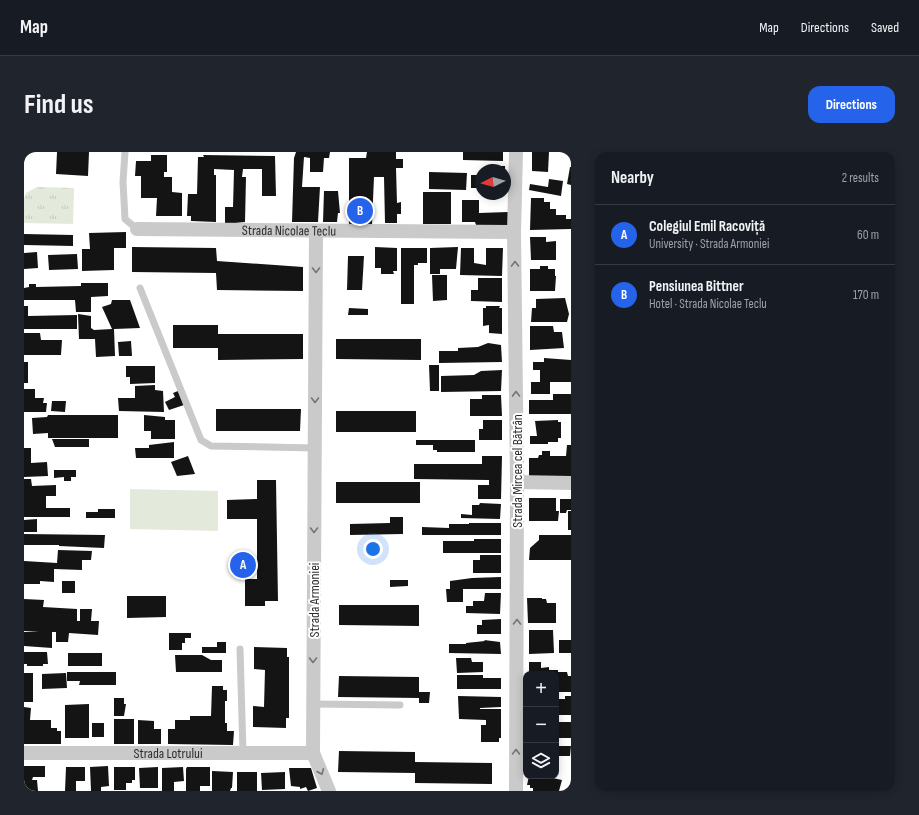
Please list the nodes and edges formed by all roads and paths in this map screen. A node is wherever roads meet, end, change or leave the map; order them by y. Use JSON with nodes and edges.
{"nodes":[{"id":1,"x":125,"y":152,"type":"edge"},
{"id":2,"x":516,"y":152,"type":"edge"},
{"id":3,"x":137,"y":229,"type":"joint"},
{"id":4,"x":316,"y":231,"type":"junction"},
{"id":5,"x":514,"y":232,"type":"junction"},
{"id":6,"x":140,"y":288,"type":"dead end"},
{"id":7,"x":315,"y":448,"type":"junction"},
{"id":8,"x":517,"y":482,"type":"junction"},
{"id":9,"x":571,"y":483,"type":"edge"},
{"id":10,"x":240,"y":649,"type":"dead end"},
{"id":11,"x":313,"y":704,"type":"junction"},
{"id":12,"x":400,"y":705,"type":"dead end"},
{"id":13,"x":24,"y":753,"type":"edge"},
{"id":14,"x":243,"y":753,"type":"junction"},
{"id":15,"x":313,"y":753,"type":"junction"},
{"id":16,"x":329,"y":791,"type":"edge"},
{"id":17,"x":516,"y":791,"type":"edge"}],
"edges":[{"from":1,"to":3,"type":"lane"},
{"from":2,"to":5,"type":"street","name":"Strada Mircea cel Bătrân"},
{"from":3,"to":4,"type":"street","name":"Strada Nicolae Teclu"},
{"from":4,"to":5,"type":"street","name":"Strada Nicolae Teclu"},
{"from":4,"to":7,"type":"street","name":"Strada Armoniei","one_way":true},
{"from":8,"to":5,"type":"street","name":"Strada Mircea cel Bătrân","one_way":true},
{"from":6,"to":7,"type":"lane"},
{"from":7,"to":11,"type":"street","name":"Strada Armoniei","one_way":true},
{"from":8,"to":9,"type":"street"},
{"from":17,"to":8,"type":"street","name":"Strada Mircea cel Bătrân","one_way":true},
{"from":10,"to":14,"type":"lane"},
{"from":11,"to":12,"type":"lane"},
{"from":11,"to":15,"type":"street","name":"Strada Armoniei"},
{"from":13,"to":14,"type":"street","name":"Strada Lotrului"},
{"from":14,"to":15,"type":"street","name":"Strada Lotrului"},
{"from":15,"to":16,"type":"street","one_way":true}]}
